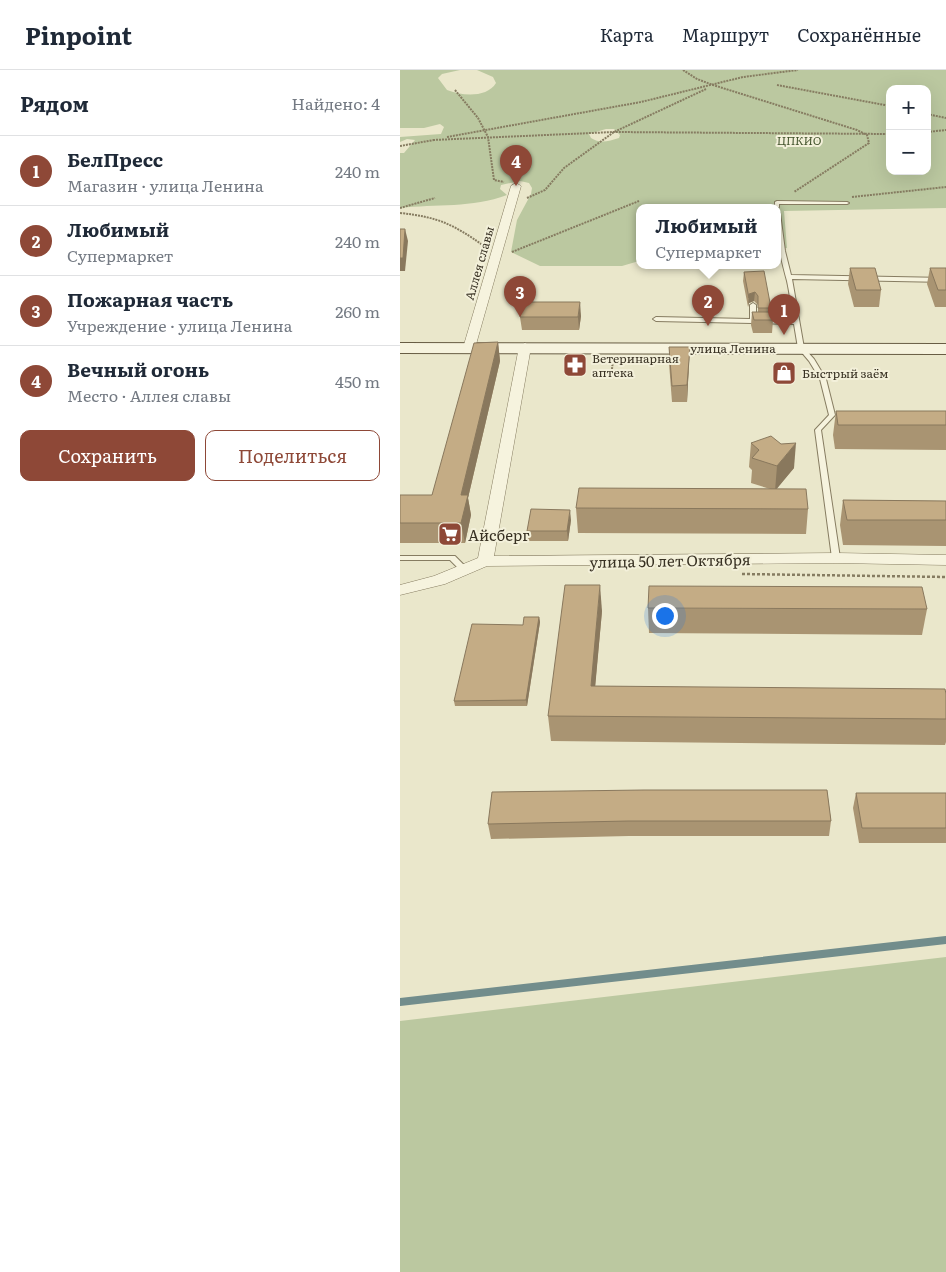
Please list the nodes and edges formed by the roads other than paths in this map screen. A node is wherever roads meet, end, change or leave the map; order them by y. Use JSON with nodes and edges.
{"nodes":[{"id":1,"x":516,"y":186,"type":"road end"},
{"id":2,"x":846,"y":203,"type":"dead end"},
{"id":3,"x":781,"y":205,"type":"edge"},
{"id":4,"x":781,"y":243,"type":"edge"},
{"id":5,"x":788,"y":277,"type":"junction"},
{"id":6,"x":946,"y":280,"type":"edge"},
{"id":7,"x":753,"y":305,"type":"dead end"},
{"id":8,"x":656,"y":319,"type":"dead end"},
{"id":9,"x":753,"y":321,"type":"junction"},
{"id":10,"x":796,"y":322,"type":"junction"},
{"id":11,"x":525,"y":347,"type":"junction"},
{"id":12,"x":400,"y":348,"type":"edge"},
{"id":13,"x":469,"y":348,"type":"junction"},
{"id":14,"x":801,"y":348,"type":"junction"},
{"id":15,"x":946,"y":349,"type":"edge"},
{"id":16,"x":400,"y":558,"type":"edge"},
{"id":17,"x":836,"y":558,"type":"junction"},
{"id":18,"x":946,"y":560,"type":"edge"},
{"id":19,"x":485,"y":561,"type":"junction"},
{"id":20,"x":465,"y":570,"type":"junction"},
{"id":21,"x":400,"y":590,"type":"edge"}],
"edges":[{"from":1,"to":13,"type":"street","name":"Аллея славы"},
{"from":2,"to":3,"type":"lane"},
{"from":4,"to":5,"type":"lane"},
{"from":5,"to":6,"type":"lane"},
{"from":5,"to":10,"type":"lane"},
{"from":7,"to":9,"type":"lane"},
{"from":8,"to":9,"type":"lane"},
{"from":9,"to":10,"type":"lane"},
{"from":10,"to":14,"type":"lane"},
{"from":11,"to":13,"type":"street","name":"улица Ленина"},
{"from":11,"to":14,"type":"street","name":"улица Ленина"},
{"from":11,"to":19,"type":"street"},
{"from":12,"to":13,"type":"street","name":"улица Ленина"},
{"from":14,"to":15,"type":"street","name":"улица Ленина"},
{"from":14,"to":17,"type":"lane"},
{"from":16,"to":20,"type":"lane"},
{"from":17,"to":18,"type":"street","name":"улица 50 лет Октября"},
{"from":17,"to":19,"type":"street","name":"улица 50 лет Октября"},
{"from":19,"to":20,"type":"street","name":"улица 50 лет Октября"},
{"from":20,"to":21,"type":"street","name":"улица 50 лет Октября"}]}
